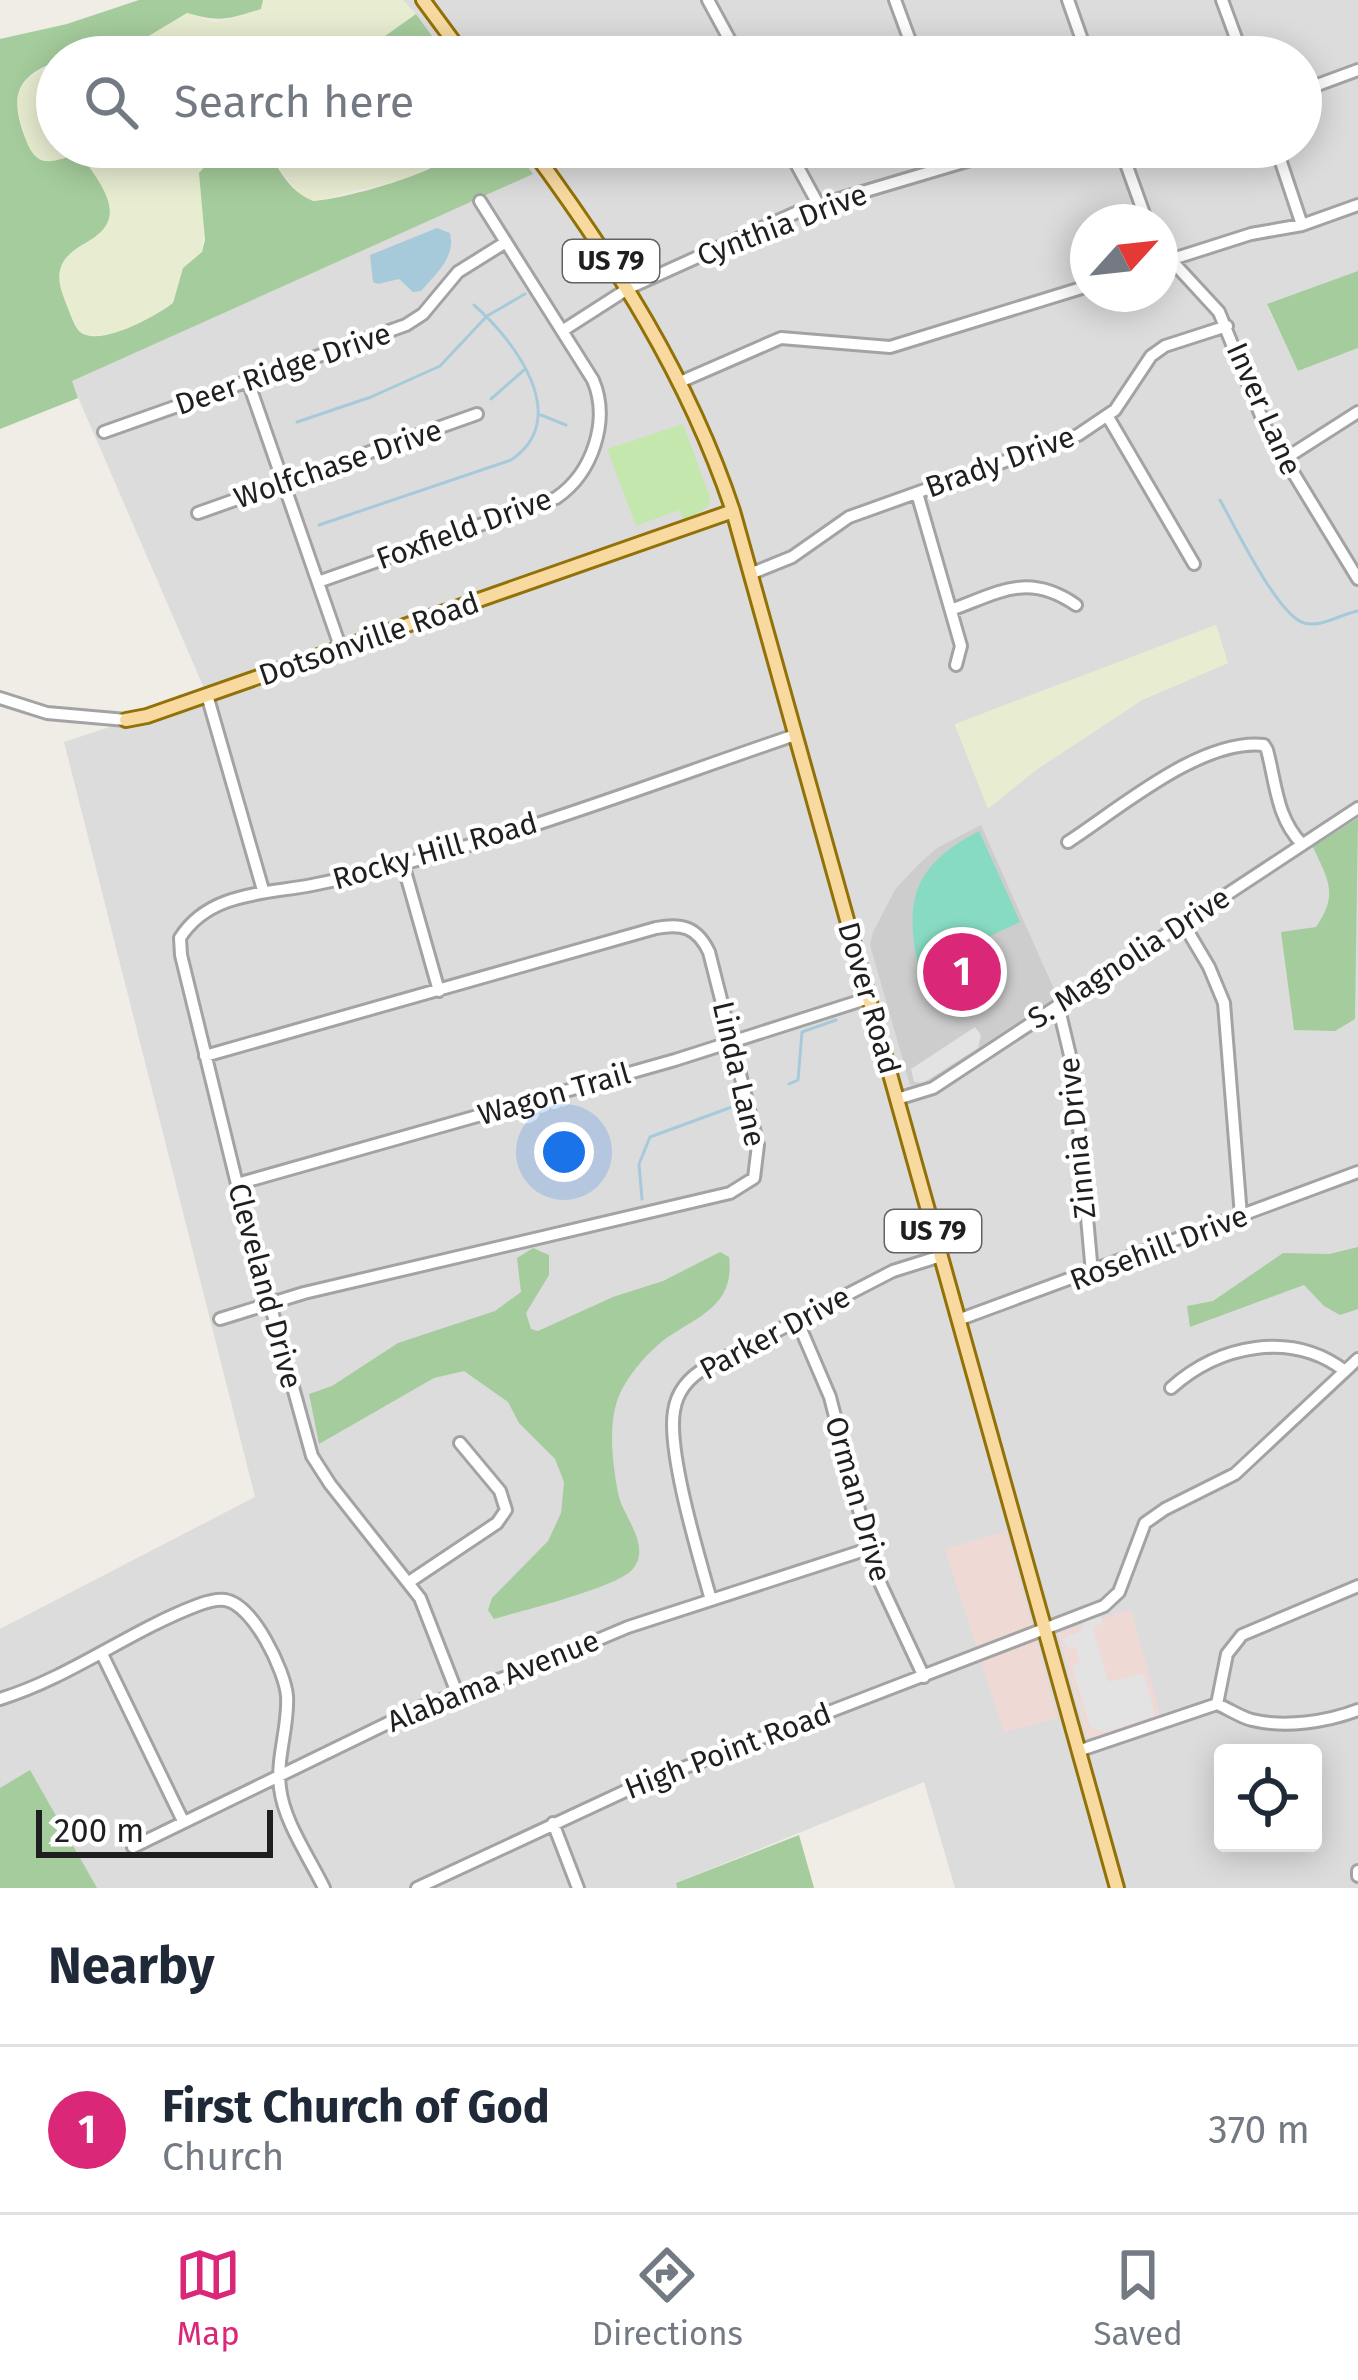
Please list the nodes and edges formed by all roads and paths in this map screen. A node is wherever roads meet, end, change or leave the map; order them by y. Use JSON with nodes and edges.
{"nodes":[{"id":1,"x":423,"y":0,"type":"edge"},
{"id":2,"x":708,"y":0,"type":"edge"},
{"id":3,"x":895,"y":0,"type":"edge"},
{"id":4,"x":1068,"y":0,"type":"edge"},
{"id":5,"x":1222,"y":0,"type":"edge"},
{"id":6,"x":450,"y":36,"type":"edge"},
{"id":7,"x":728,"y":36,"type":"edge"},
{"id":8,"x":908,"y":36,"type":"edge"},
{"id":9,"x":1081,"y":36,"type":"edge"},
{"id":10,"x":1235,"y":36,"type":"edge"},
{"id":11,"x":1358,"y":70,"type":"edge"},
{"id":12,"x":1322,"y":83,"type":"edge"},
{"id":13,"x":545,"y":168,"type":"edge"},
{"id":14,"x":798,"y":168,"type":"edge"},
{"id":15,"x":926,"y":168,"type":"edge"},
{"id":16,"x":1128,"y":168,"type":"edge"},
{"id":17,"x":1283,"y":168,"type":"edge"},
{"id":18,"x":480,"y":201,"type":"dead end"},
{"id":19,"x":818,"y":204,"type":"junction"},
{"id":20,"x":1141,"y":204,"type":"edge"},
{"id":21,"x":1358,"y":205,"type":"edge"},
{"id":22,"x":1302,"y":225,"type":"junction"},
{"id":23,"x":506,"y":242,"type":"junction"},
{"id":24,"x":1178,"y":257,"type":"edge"},
{"id":25,"x":1178,"y":272,"type":"edge"},
{"id":26,"x":629,"y":288,"type":"junction"},
{"id":27,"x":1070,"y":292,"type":"edge"},
{"id":28,"x":1227,"y":326,"type":"junction"},
{"id":29,"x":562,"y":331,"type":"junction"},
{"id":30,"x":248,"y":381,"type":"junction"},
{"id":31,"x":680,"y":382,"type":"junction"},
{"id":32,"x":1358,"y":412,"type":"edge"},
{"id":33,"x":477,"y":415,"type":"dead end"},
{"id":34,"x":1108,"y":417,"type":"junction"},
{"id":35,"x":104,"y":432,"type":"dead end"},
{"id":36,"x":1283,"y":460,"type":"junction"},
{"id":37,"x":282,"y":483,"type":"junction"},
{"id":38,"x":917,"y":493,"type":"junction"},
{"id":39,"x":733,"y":511,"type":"junction"},
{"id":40,"x":198,"y":513,"type":"dead end"},
{"id":41,"x":1194,"y":564,"type":"dead end"},
{"id":42,"x":750,"y":574,"type":"junction"},
{"id":43,"x":1358,"y":579,"type":"edge"},
{"id":44,"x":318,"y":582,"type":"junction"},
{"id":45,"x":1076,"y":605,"type":"dead end"},
{"id":46,"x":951,"y":610,"type":"junction"},
{"id":47,"x":341,"y":649,"type":"junction"},
{"id":48,"x":956,"y":665,"type":"dead end"},
{"id":49,"x":207,"y":695,"type":"junction"},
{"id":50,"x":0,"y":698,"type":"edge"},
{"id":51,"x":126,"y":720,"type":"joint"},
{"id":52,"x":796,"y":735,"type":"junction"},
{"id":53,"x":1358,"y":808,"type":"edge"},
{"id":54,"x":1068,"y":842,"type":"dead end"},
{"id":55,"x":1302,"y":844,"type":"junction"},
{"id":56,"x":403,"y":864,"type":"junction"},
{"id":57,"x":263,"y":890,"type":"junction"},
{"id":58,"x":1183,"y":922,"type":"junction"},
{"id":59,"x":439,"y":991,"type":"junction"},
{"id":60,"x":868,"y":998,"type":"junction"},
{"id":61,"x":1058,"y":1005,"type":"junction"},
{"id":62,"x":733,"y":1041,"type":"junction"},
{"id":63,"x":205,"y":1057,"type":"junction"},
{"id":64,"x":897,"y":1099,"type":"junction"},
{"id":65,"x":1358,"y":1172,"type":"edge"},
{"id":66,"x":237,"y":1184,"type":"junction"},
{"id":67,"x":1241,"y":1216,"type":"junction"},
{"id":68,"x":941,"y":1256,"type":"junction"},
{"id":69,"x":1091,"y":1273,"type":"junction"},
{"id":70,"x":269,"y":1305,"type":"junction"},
{"id":71,"x":220,"y":1319,"type":"dead end"},
{"id":72,"x":797,"y":1320,"type":"junction"},
{"id":73,"x":958,"y":1320,"type":"junction"},
{"id":74,"x":1358,"y":1359,"type":"edge"},
{"id":75,"x":1345,"y":1371,"type":"junction"},
{"id":76,"x":1171,"y":1388,"type":"dead end"},
{"id":77,"x":460,"y":1443,"type":"dead end"},
{"id":78,"x":868,"y":1549,"type":"junction"},
{"id":79,"x":409,"y":1582,"type":"junction"},
{"id":80,"x":1358,"y":1586,"type":"edge"},
{"id":81,"x":711,"y":1600,"type":"junction"},
{"id":82,"x":1046,"y":1631,"type":"junction"},
{"id":83,"x":102,"y":1654,"type":"junction"},
{"id":84,"x":923,"y":1677,"type":"junction"},
{"id":85,"x":457,"y":1693,"type":"junction"},
{"id":86,"x":0,"y":1699,"type":"edge"},
{"id":87,"x":1217,"y":1704,"type":"junction"},
{"id":88,"x":1358,"y":1711,"type":"edge"},
{"id":89,"x":1078,"y":1750,"type":"junction"},
{"id":90,"x":280,"y":1774,"type":"junction"},
{"id":91,"x":183,"y":1821,"type":"junction"},
{"id":92,"x":553,"y":1823,"type":"junction"},
{"id":93,"x":133,"y":1847,"type":"dead end"},
{"id":94,"x":324,"y":1888,"type":"edge"},
{"id":95,"x":417,"y":1888,"type":"edge"},
{"id":96,"x":578,"y":1888,"type":"edge"},
{"id":97,"x":1117,"y":1888,"type":"edge"}],
"edges":[{"from":1,"to":6,"type":"main road"},
{"from":2,"to":7,"type":"street"},
{"from":3,"to":8,"type":"street"},
{"from":4,"to":9,"type":"street"},
{"from":5,"to":10,"type":"street"},
{"from":11,"to":12,"type":"street"},
{"from":13,"to":26,"type":"main road","name":"Dover Road","number":"US 79"},
{"from":14,"to":19,"type":"street"},
{"from":15,"to":19,"type":"street","name":"Cynthia Drive"},
{"from":16,"to":20,"type":"street"},
{"from":17,"to":22,"type":"street"},
{"from":18,"to":23,"type":"street","name":"Foxfield Drive"},
{"from":19,"to":26,"type":"street","name":"Cynthia Drive"},
{"from":21,"to":22,"type":"street"},
{"from":22,"to":24,"type":"street"},
{"from":23,"to":29,"type":"street","name":"Foxfield Drive"},
{"from":23,"to":30,"type":"street","name":"Deer Ridge Drive"},
{"from":25,"to":28,"type":"street","name":"Inver Lane"},
{"from":26,"to":29,"type":"street","name":"Cynthia Drive"},
{"from":26,"to":31,"type":"main road","name":"Dover Road","number":"US 79"},
{"from":27,"to":31,"type":"street"},
{"from":28,"to":34,"type":"street","name":"Brady Drive"},
{"from":28,"to":36,"type":"street","name":"Inver Lane"},
{"from":29,"to":44,"type":"street","name":"Foxfield Drive"},
{"from":30,"to":35,"type":"street","name":"Deer Ridge Drive"},
{"from":30,"to":37,"type":"street"},
{"from":31,"to":39,"type":"main road","name":"Dover Road","number":"US 79"},
{"from":32,"to":36,"type":"street"},
{"from":33,"to":37,"type":"street","name":"Wolfchase Drive"},
{"from":34,"to":38,"type":"street","name":"Brady Drive"},
{"from":34,"to":41,"type":"street"},
{"from":36,"to":43,"type":"street","name":"Inver Lane"},
{"from":37,"to":40,"type":"street","name":"Wolfchase Drive"},
{"from":37,"to":44,"type":"street"},
{"from":38,"to":42,"type":"street","name":"Brady Drive"},
{"from":38,"to":46,"type":"street"},
{"from":39,"to":42,"type":"main road","name":"Dover Road","number":"US 79"},
{"from":39,"to":47,"type":"main road","name":"Dotsonville Road"},
{"from":42,"to":52,"type":"main road","name":"Dover Road","number":"US 79"},
{"from":44,"to":47,"type":"street"},
{"from":45,"to":46,"type":"street"},
{"from":46,"to":48,"type":"street"},
{"from":47,"to":49,"type":"main road","name":"Dotsonville Road"},
{"from":49,"to":51,"type":"main road","name":"Dotsonville Road"},
{"from":49,"to":57,"type":"street"},
{"from":50,"to":51,"type":"street","name":"Dotsonville Road"},
{"from":52,"to":56,"type":"street","name":"Rocky Hill Road"},
{"from":52,"to":60,"type":"main road","name":"Dover Road","number":"US 79"},
{"from":53,"to":55,"type":"street","name":"S. Magnolia Drive"},
{"from":54,"to":55,"type":"street"},
{"from":55,"to":58,"type":"street","name":"S. Magnolia Drive"},
{"from":56,"to":57,"type":"street","name":"Rocky Hill Road"},
{"from":56,"to":59,"type":"street"},
{"from":57,"to":63,"type":"street","name":"Cleveland Drive"},
{"from":58,"to":61,"type":"street","name":"S. Magnolia Drive"},
{"from":58,"to":67,"type":"street"},
{"from":59,"to":62,"type":"street","name":"Linda Lane"},
{"from":59,"to":63,"type":"street","name":"Linda Lane"},
{"from":60,"to":62,"type":"street","name":"Wagon Trail"},
{"from":60,"to":64,"type":"main road","name":"Dover Road","number":"US 79"},
{"from":61,"to":64,"type":"street","name":"S. Magnolia Drive"},
{"from":61,"to":69,"type":"street","name":"Zinnia Drive"},
{"from":62,"to":66,"type":"street","name":"Wagon Trail"},
{"from":62,"to":70,"type":"street","name":"Linda Lane"},
{"from":63,"to":66,"type":"street","name":"Cleveland Drive"},
{"from":64,"to":68,"type":"main road","name":"Dover Road","number":"US 79"},
{"from":65,"to":67,"type":"street","name":"Rosehill Drive"},
{"from":66,"to":70,"type":"street","name":"Cleveland Drive"},
{"from":67,"to":69,"type":"street","name":"Rosehill Drive"},
{"from":68,"to":72,"type":"street","name":"Parker Drive"},
{"from":68,"to":73,"type":"main road","name":"Dover Road","number":"US 79"},
{"from":69,"to":73,"type":"street","name":"Rosehill Drive"},
{"from":70,"to":71,"type":"street","name":"Linda Lane"},
{"from":70,"to":79,"type":"street","name":"Cleveland Drive"},
{"from":72,"to":78,"type":"street","name":"Orman Drive"},
{"from":72,"to":81,"type":"street","name":"Parker Drive"},
{"from":73,"to":82,"type":"main road","name":"Dover Road","number":"US 79"},
{"from":74,"to":75,"type":"street","name":"High Point Road"},
{"from":75,"to":76,"type":"street"},
{"from":75,"to":82,"type":"street","name":"High Point Road"},
{"from":77,"to":79,"type":"street"},
{"from":78,"to":81,"type":"street","name":"Alabama Avenue"},
{"from":78,"to":84,"type":"street","name":"Orman Drive"},
{"from":79,"to":85,"type":"street","name":"Cleveland Drive"},
{"from":80,"to":87,"type":"street"},
{"from":81,"to":85,"type":"street","name":"Alabama Avenue"},
{"from":82,"to":84,"type":"street","name":"High Point Road"},
{"from":82,"to":89,"type":"main road","name":"Dover Road","number":"US 79"},
{"from":83,"to":86,"type":"street"},
{"from":83,"to":90,"type":"street"},
{"from":83,"to":91,"type":"street"},
{"from":84,"to":92,"type":"street","name":"High Point Road"},
{"from":85,"to":90,"type":"street","name":"Alabama Avenue"},
{"from":87,"to":88,"type":"street"},
{"from":87,"to":89,"type":"street"},
{"from":89,"to":97,"type":"main road","name":"Dover Road","number":"US 79"},
{"from":90,"to":91,"type":"street","name":"Alabama Avenue"},
{"from":90,"to":94,"type":"street"},
{"from":91,"to":93,"type":"street","name":"Alabama Avenue"},
{"from":92,"to":95,"type":"street","name":"High Point Road"},
{"from":92,"to":96,"type":"street"}]}
